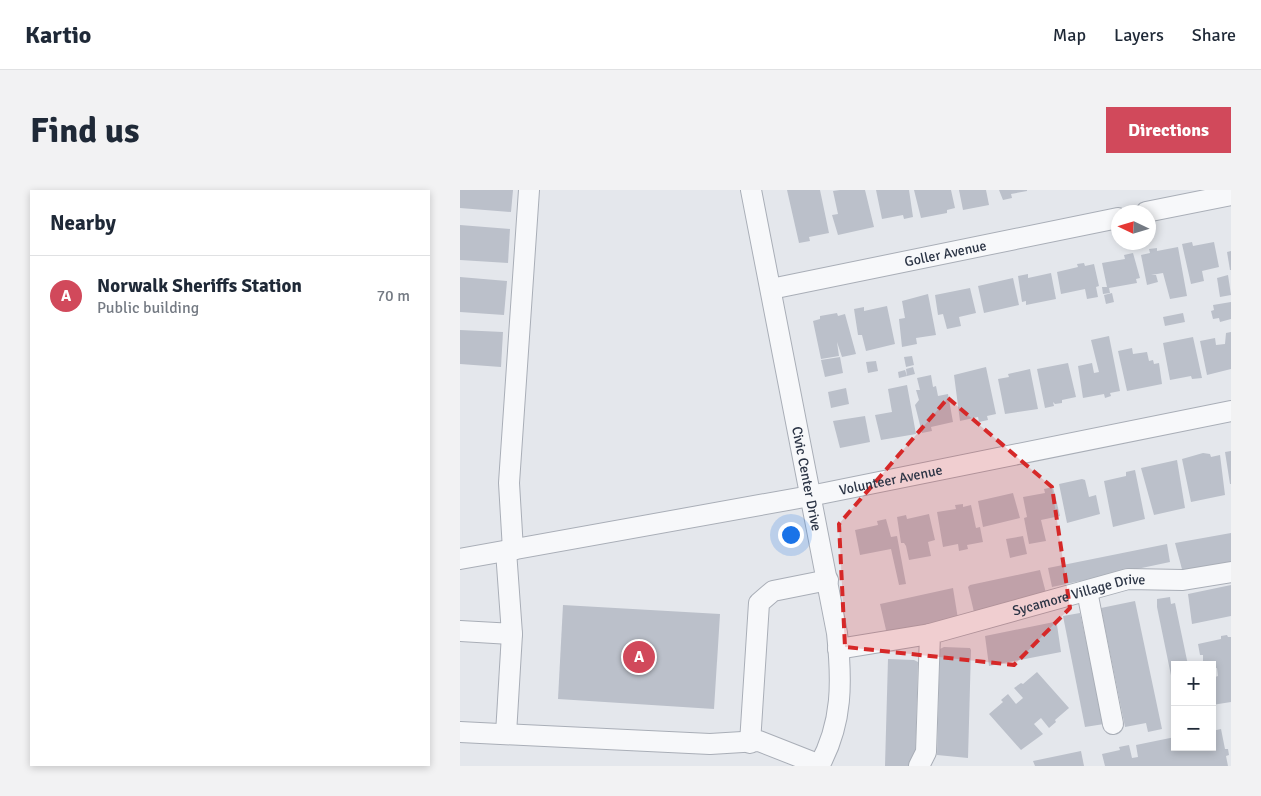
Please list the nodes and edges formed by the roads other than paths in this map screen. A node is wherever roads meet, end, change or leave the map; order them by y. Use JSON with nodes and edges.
{"nodes":[{"id":1,"x":529,"y":190,"type":"edge"},
{"id":2,"x":751,"y":190,"type":"edge"},
{"id":3,"x":1231,"y":195,"type":"edge"},
{"id":4,"x":1156,"y":210,"type":"edge"},
{"id":5,"x":1111,"y":219,"type":"edge"},
{"id":6,"x":770,"y":289,"type":"junction"},
{"id":7,"x":1231,"y":411,"type":"edge"},
{"id":8,"x":810,"y":496,"type":"junction"},
{"id":9,"x":510,"y":551,"type":"junction"},
{"id":10,"x":460,"y":559,"type":"edge"},
{"id":11,"x":1231,"y":572,"type":"edge"},
{"id":12,"x":828,"y":580,"type":"junction"},
{"id":13,"x":1086,"y":591,"type":"junction"},
{"id":14,"x":460,"y":631,"type":"edge"},
{"id":15,"x":512,"y":634,"type":"junction"},
{"id":16,"x":930,"y":634,"type":"junction"},
{"id":17,"x":460,"y":641,"type":"edge"},
{"id":18,"x":838,"y":649,"type":"junction"},
{"id":19,"x":1113,"y":724,"type":"dead end"},
{"id":20,"x":460,"y":732,"type":"edge"},
{"id":21,"x":506,"y":734,"type":"junction"},
{"id":22,"x":750,"y":743,"type":"junction"},
{"id":23,"x":819,"y":765,"type":"edge"},
{"id":24,"x":919,"y":766,"type":"edge"}],
"edges":[{"from":1,"to":9,"type":"street"},
{"from":2,"to":6,"type":"street","name":"Civic Center Drive"},
{"from":3,"to":4,"type":"street"},
{"from":5,"to":6,"type":"street","name":"Goller Avenue"},
{"from":6,"to":8,"type":"street","name":"Civic Center Drive"},
{"from":7,"to":8,"type":"street","name":"Volunteer Avenue"},
{"from":8,"to":9,"type":"street","name":"Volunteer Avenue"},
{"from":8,"to":12,"type":"street","name":"Civic Center Drive"},
{"from":9,"to":10,"type":"street","name":"Volunteer Avenue"},
{"from":9,"to":15,"type":"street"},
{"from":11,"to":13,"type":"street","name":"Sycamore Village Drive"},
{"from":12,"to":18,"type":"street","name":"Civic Center Drive"},
{"from":12,"to":22,"type":"street"},
{"from":13,"to":16,"type":"street","name":"Sycamore Village Drive"},
{"from":13,"to":19,"type":"street"},
{"from":14,"to":15,"type":"street"},
{"from":14,"to":17,"type":"street"},
{"from":15,"to":21,"type":"street"},
{"from":16,"to":18,"type":"street","name":"Sycamore Village Drive"},
{"from":16,"to":24,"type":"street"},
{"from":18,"to":23,"type":"street","name":"Civic Center Drive"},
{"from":20,"to":21,"type":"street"},
{"from":21,"to":22,"type":"street"},
{"from":22,"to":23,"type":"street"}]}
